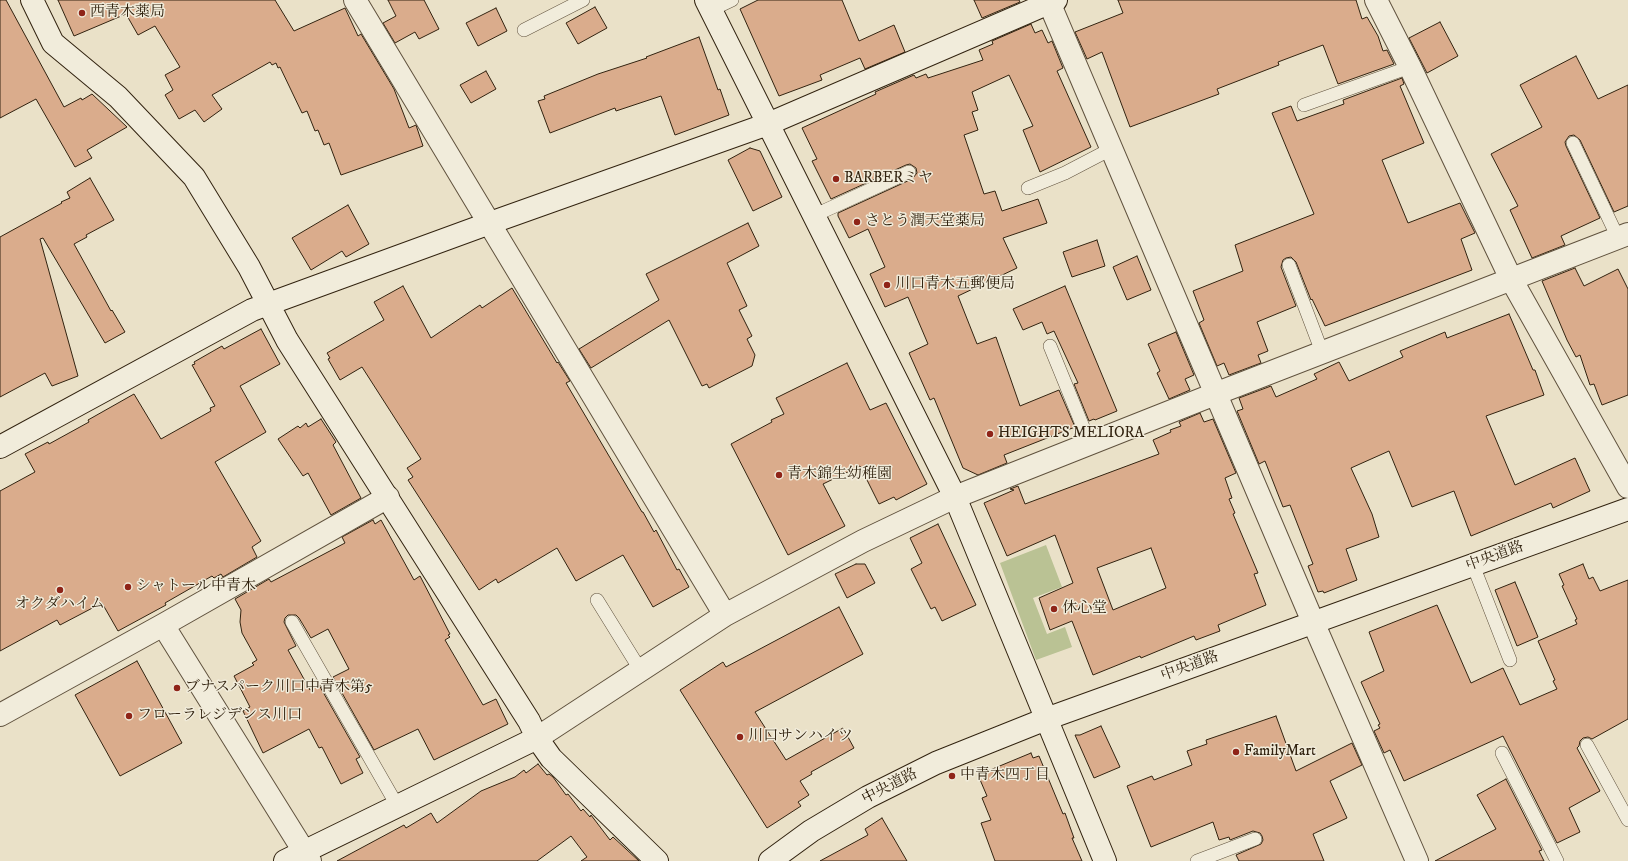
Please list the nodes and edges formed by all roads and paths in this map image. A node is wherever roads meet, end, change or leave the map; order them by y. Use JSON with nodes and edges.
{"nodes":[{"id":1,"x":32,"y":0,"type":"edge"},
{"id":2,"x":355,"y":0,"type":"edge"},
{"id":3,"x":583,"y":0,"type":"edge"},
{"id":4,"x":732,"y":0,"type":"edge"},
{"id":5,"x":1376,"y":0,"type":"edge"},
{"id":6,"x":1051,"y":1,"type":"edge"},
{"id":7,"x":709,"y":5,"type":"edge"},
{"id":8,"x":524,"y":30,"type":"dead end"},
{"id":9,"x":1410,"y":67,"type":"junction"},
{"id":10,"x":1304,"y":105,"type":"dead end"},
{"id":11,"x":768,"y":124,"type":"junction"},
{"id":12,"x":1573,"y":142,"type":"dead end"},
{"id":13,"x":1111,"y":149,"type":"junction"},
{"id":14,"x":909,"y":172,"type":"dead end"},
{"id":15,"x":1028,"y":188,"type":"dead end"},
{"id":16,"x":814,"y":216,"type":"junction"},
{"id":17,"x":490,"y":223,"type":"junction"},
{"id":18,"x":1623,"y":236,"type":"edge"},
{"id":19,"x":1289,"y":265,"type":"dead end"},
{"id":20,"x":1511,"y":279,"type":"junction"},
{"id":21,"x":269,"y":303,"type":"junction"},
{"id":22,"x":1050,"y":346,"type":"dead end"},
{"id":23,"x":1322,"y":352,"type":"junction"},
{"id":24,"x":1216,"y":394,"type":"junction"},
{"id":25,"x":1090,"y":444,"type":"junction"},
{"id":26,"x":0,"y":447,"type":"edge"},
{"id":27,"x":1628,"y":487,"type":"edge"},
{"id":28,"x":388,"y":497,"type":"junction"},
{"id":29,"x":955,"y":497,"type":"junction"},
{"id":30,"x":1628,"y":510,"type":"edge"},
{"id":31,"x":1473,"y":565,"type":"junction"},
{"id":32,"x":597,"y":600,"type":"dead end"},
{"id":33,"x":725,"y":615,"type":"junction"},
{"id":34,"x":292,"y":622,"type":"dead end"},
{"id":35,"x":1313,"y":622,"type":"junction"},
{"id":36,"x":163,"y":625,"type":"junction"},
{"id":37,"x":1510,"y":660,"type":"dead end"},
{"id":38,"x":641,"y":671,"type":"junction"},
{"id":39,"x":0,"y":715,"type":"edge"},
{"id":40,"x":1046,"y":719,"type":"junction"},
{"id":41,"x":537,"y":738,"type":"junction"},
{"id":42,"x":1586,"y":745,"type":"dead end"},
{"id":43,"x":1502,"y":753,"type":"dead end"},
{"id":44,"x":398,"y":807,"type":"junction"},
{"id":45,"x":1628,"y":820,"type":"edge"},
{"id":46,"x":1255,"y":839,"type":"dead end"},
{"id":47,"x":307,"y":856,"type":"edge"},
{"id":48,"x":285,"y":861,"type":"edge"},
{"id":49,"x":657,"y":861,"type":"edge"},
{"id":50,"x":770,"y":861,"type":"edge"},
{"id":51,"x":1105,"y":861,"type":"edge"},
{"id":52,"x":1197,"y":861,"type":"edge"},
{"id":53,"x":1417,"y":861,"type":"edge"},
{"id":54,"x":1557,"y":861,"type":"edge"}],
"edges":[{"from":1,"to":21,"type":"street"},
{"from":2,"to":17,"type":"street"},
{"from":3,"to":8,"type":"lane"},
{"from":4,"to":7,"type":"lane"},
{"from":5,"to":9,"type":"street"},
{"from":6,"to":11,"type":"street"},
{"from":6,"to":13,"type":"street"},
{"from":7,"to":11,"type":"street"},
{"from":9,"to":10,"type":"lane"},
{"from":9,"to":20,"type":"street"},
{"from":11,"to":16,"type":"street"},
{"from":11,"to":17,"type":"street"},
{"from":12,"to":18,"type":"lane"},
{"from":13,"to":15,"type":"lane"},
{"from":13,"to":24,"type":"street"},
{"from":14,"to":16,"type":"lane"},
{"from":16,"to":29,"type":"street"},
{"from":17,"to":21,"type":"street"},
{"from":17,"to":33,"type":"street"},
{"from":18,"to":20,"type":"street"},
{"from":19,"to":23,"type":"lane"},
{"from":20,"to":23,"type":"street"},
{"from":20,"to":27,"type":"street"},
{"from":21,"to":26,"type":"street"},
{"from":21,"to":28,"type":"street"},
{"from":22,"to":25,"type":"lane"},
{"from":23,"to":24,"type":"street"},
{"from":24,"to":25,"type":"street"},
{"from":24,"to":35,"type":"street"},
{"from":25,"to":29,"type":"street"},
{"from":28,"to":36,"type":"street"},
{"from":28,"to":41,"type":"street"},
{"from":29,"to":33,"type":"street"},
{"from":29,"to":40,"type":"street"},
{"from":30,"to":31,"type":"street","name":"中央道路"},
{"from":31,"to":35,"type":"street","name":"中央道路"},
{"from":31,"to":37,"type":"lane"},
{"from":32,"to":38,"type":"lane"},
{"from":33,"to":38,"type":"street"},
{"from":34,"to":44,"type":"lane"},
{"from":35,"to":40,"type":"street","name":"中央道路"},
{"from":35,"to":53,"type":"street"},
{"from":36,"to":39,"type":"street"},
{"from":36,"to":47,"type":"street"},
{"from":38,"to":41,"type":"street"},
{"from":40,"to":50,"type":"street","name":"中央道路"},
{"from":40,"to":51,"type":"street"},
{"from":41,"to":44,"type":"street"},
{"from":41,"to":49,"type":"street"},
{"from":42,"to":45,"type":"lane"},
{"from":43,"to":54,"type":"lane"},
{"from":44,"to":47,"type":"street"},
{"from":46,"to":52,"type":"lane"},
{"from":47,"to":48,"type":"street"}]}
